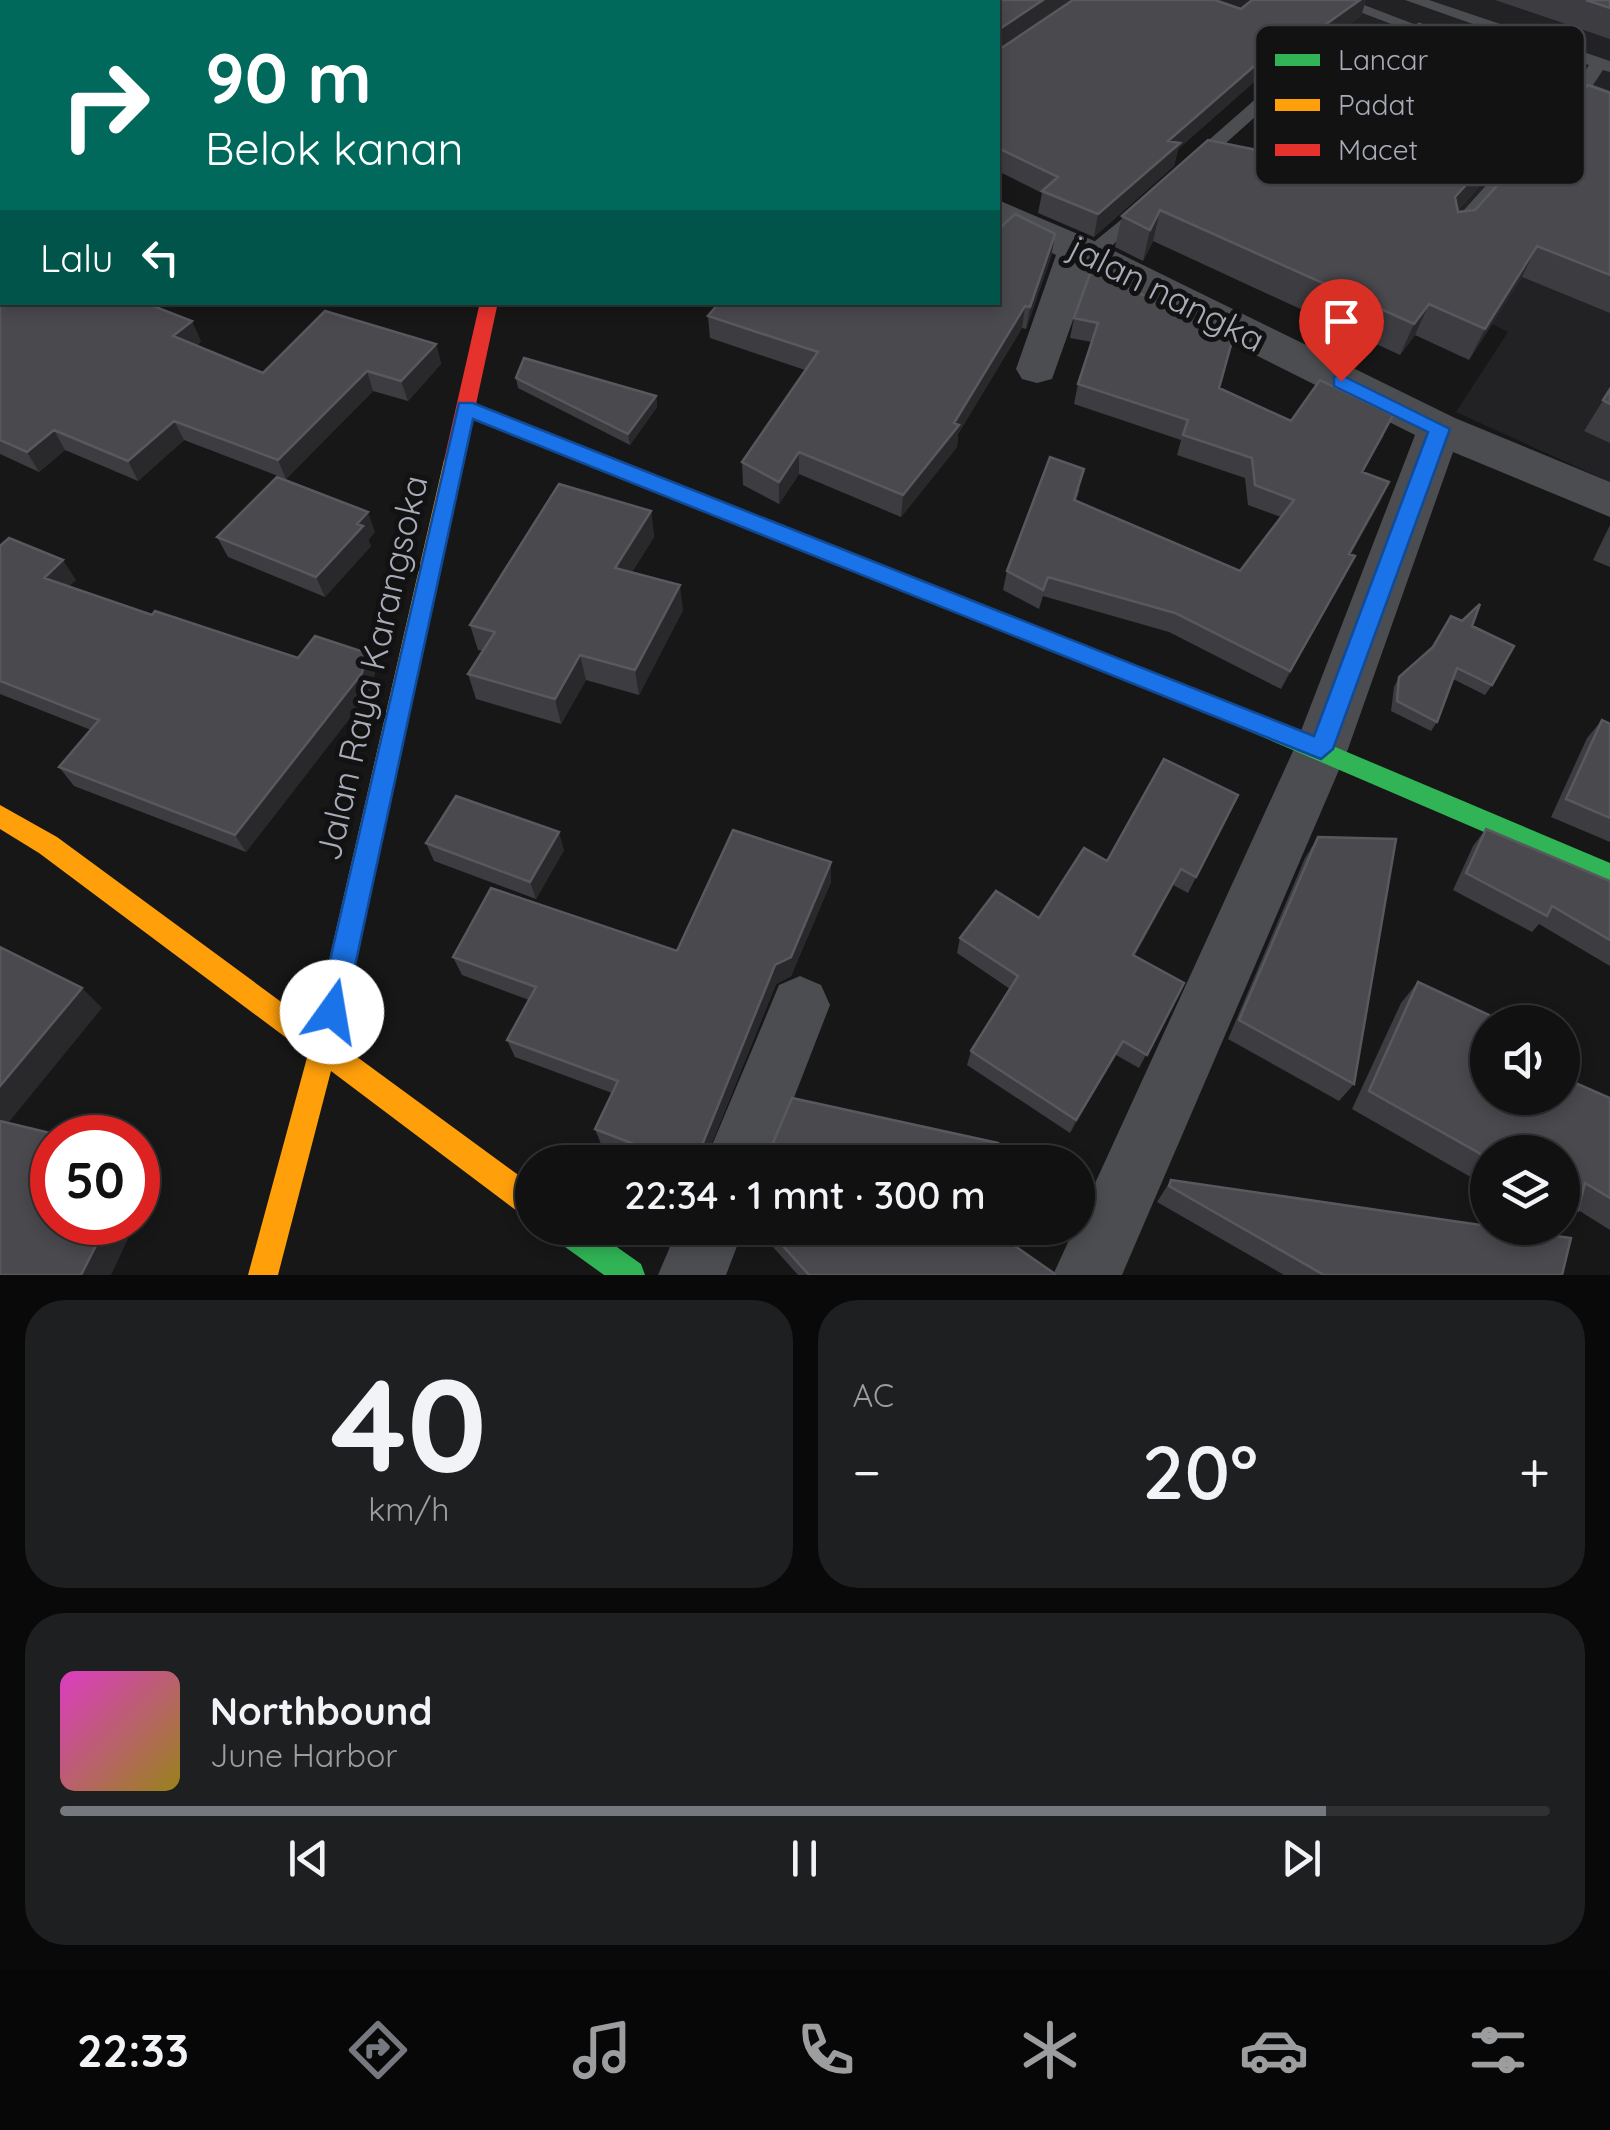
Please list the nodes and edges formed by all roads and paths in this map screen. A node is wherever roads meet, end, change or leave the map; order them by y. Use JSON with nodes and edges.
{"nodes":[{"id":1,"x":1336,"y":0,"type":"edge"},
{"id":2,"x":1411,"y":0,"type":"edge"},
{"id":3,"x":1388,"y":18,"type":"junction"},
{"id":4,"x":1407,"y":25,"type":"edge"},
{"id":5,"x":1486,"y":25,"type":"edge"},
{"id":6,"x":1605,"y":65,"type":"edge"},
{"id":7,"x":1585,"y":87,"type":"edge"},
{"id":8,"x":1585,"y":88,"type":"edge"},
{"id":9,"x":1610,"y":97,"type":"edge"},
{"id":10,"x":1255,"y":109,"type":"edge"},
{"id":11,"x":1497,"y":185,"type":"edge"},
{"id":12,"x":1000,"y":212,"type":"edge"},
{"id":13,"x":1452,"y":235,"type":"edge"},
{"id":14,"x":1084,"y":251,"type":"junction"},
{"id":15,"x":488,"y":305,"type":"edge"},
{"id":16,"x":1037,"y":369,"type":"dead end"},
{"id":17,"x":466,"y":408,"type":"junction"},
{"id":18,"x":1440,"y":429,"type":"junction"},
{"id":19,"x":1610,"y":500,"type":"edge"},
{"id":20,"x":1321,"y":749,"type":"junction"},
{"id":21,"x":0,"y":816,"type":"edge"},
{"id":22,"x":1610,"y":875,"type":"edge"},
{"id":23,"x":800,"y":1005,"type":"dead end"},
{"id":24,"x":323,"y":1050,"type":"junction"},
{"id":25,"x":744,"y":1145,"type":"edge"},
{"id":26,"x":515,"y":1191,"type":"edge"},
{"id":27,"x":589,"y":1245,"type":"edge"},
{"id":28,"x":704,"y":1245,"type":"edge"},
{"id":29,"x":263,"y":1275,"type":"edge"},
{"id":30,"x":630,"y":1275,"type":"edge"},
{"id":31,"x":692,"y":1275,"type":"edge"},
{"id":32,"x":1087,"y":1275,"type":"edge"}],
"edges":[{"from":1,"to":3,"type":"lane"},
{"from":2,"to":3,"type":"lane"},
{"from":2,"to":5,"type":"lane"},
{"from":3,"to":4,"type":"lane"},
{"from":6,"to":7,"type":"lane"},
{"from":8,"to":9,"type":"lane"},
{"from":10,"to":14,"type":"lane"},
{"from":11,"to":13,"type":"lane"},
{"from":12,"to":14,"type":"street","name":"jalan nangka"},
{"from":14,"to":16,"type":"street"},
{"from":14,"to":18,"type":"street","name":"jalan nangka"},
{"from":15,"to":17,"type":"main road","name":"Jalan Raya Karangsoka"},
{"from":17,"to":20,"type":"main road"},
{"from":17,"to":24,"type":"main road","name":"Jalan Raya Karangsoka"},
{"from":18,"to":19,"type":"street","name":"jalan nangka"},
{"from":18,"to":20,"type":"street"},
{"from":20,"to":22,"type":"main road"},
{"from":20,"to":32,"type":"street"},
{"from":21,"to":24,"type":"main road"},
{"from":23,"to":25,"type":"street"},
{"from":24,"to":26,"type":"main road"},
{"from":24,"to":29,"type":"main road","name":"Jalan Raya Karangsoka"},
{"from":27,"to":30,"type":"main road"},
{"from":28,"to":31,"type":"street"}]}
